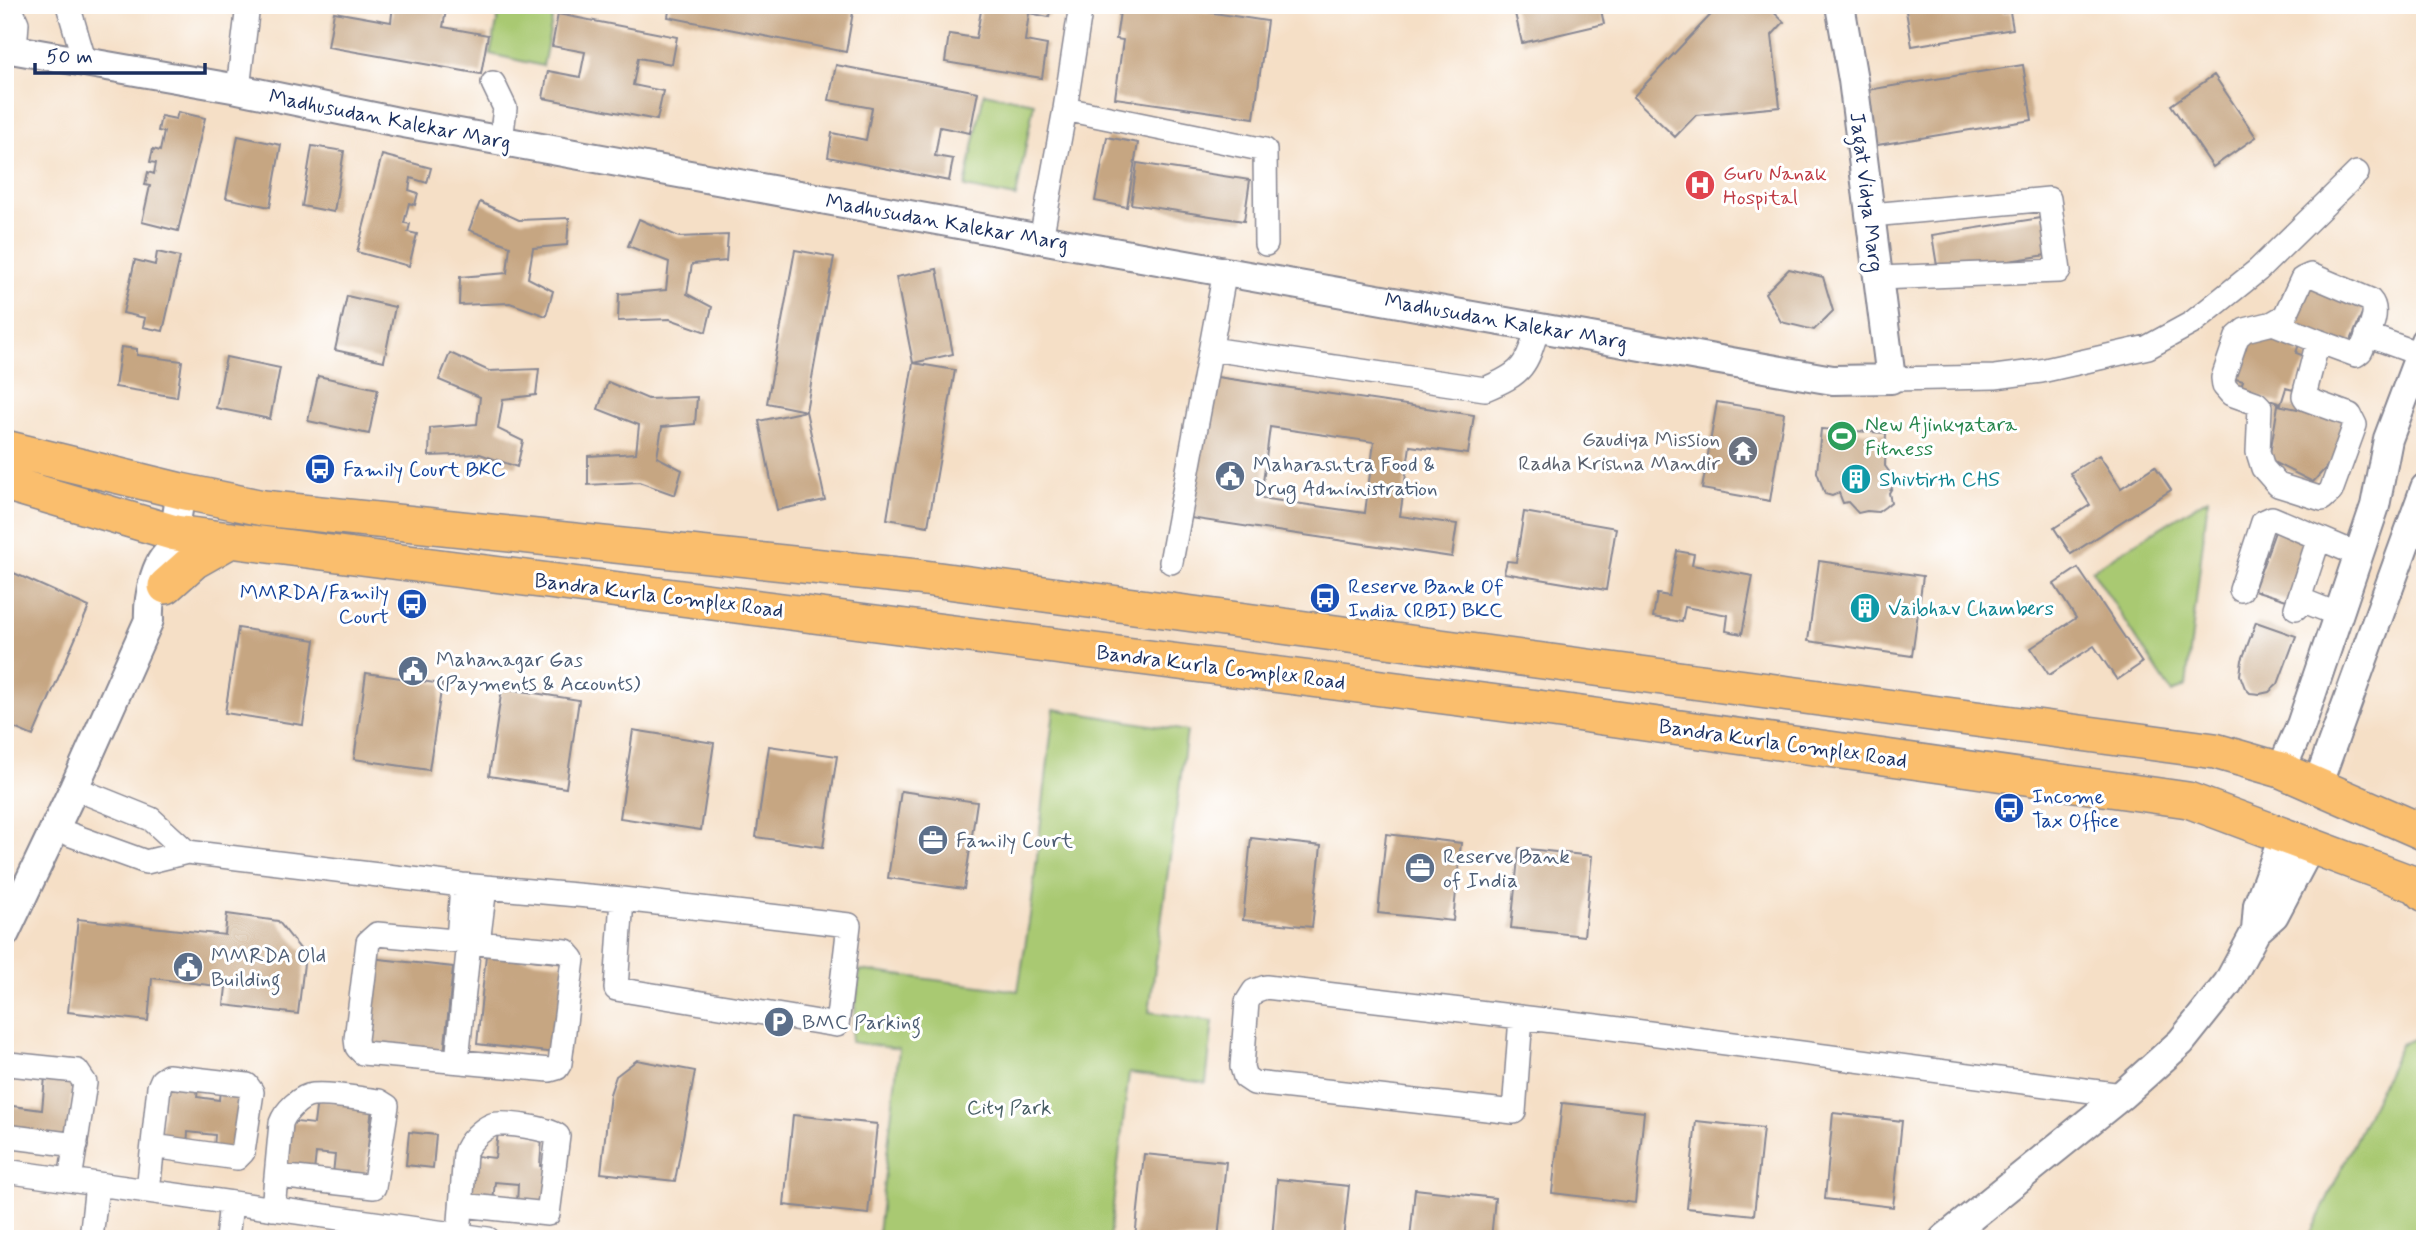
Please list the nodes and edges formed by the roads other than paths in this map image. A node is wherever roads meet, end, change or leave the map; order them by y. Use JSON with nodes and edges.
{"nodes":[{"id":1,"x":9,"y":5,"type":"edge"},
{"id":2,"x":68,"y":5,"type":"edge"},
{"id":3,"x":248,"y":5,"type":"edge"},
{"id":4,"x":1081,"y":5,"type":"edge"},
{"id":5,"x":1840,"y":5,"type":"edge"},
{"id":6,"x":10,"y":49,"type":"edge"},
{"id":7,"x":85,"y":63,"type":"junction"},
{"id":8,"x":493,"y":83,"type":"dead end"},
{"id":9,"x":238,"y":89,"type":"junction"},
{"id":10,"x":1065,"y":109,"type":"junction"},
{"id":11,"x":501,"y":141,"type":"junction"},
{"id":12,"x":2357,"y":173,"type":"dead end"},
{"id":13,"x":1871,"y":215,"type":"junction"},
{"id":14,"x":1041,"y":239,"type":"junction"},
{"id":15,"x":1266,"y":244,"type":"dead end"},
{"id":16,"x":1225,"y":271,"type":"junction"},
{"id":17,"x":1878,"y":278,"type":"junction"},
{"id":18,"x":2273,"y":323,"type":"junction"},
{"id":19,"x":1538,"y":327,"type":"junction"},
{"id":20,"x":2367,"y":335,"type":"junction"},
{"id":21,"x":2318,"y":341,"type":"junction"},
{"id":22,"x":1211,"y":349,"type":"junction"},
{"id":23,"x":2423,"y":351,"type":"edge"},
{"id":24,"x":1891,"y":379,"type":"junction"},
{"id":25,"x":5,"y":448,"type":"edge"},
{"id":26,"x":5,"y":483,"type":"edge"},
{"id":27,"x":2425,"y":488,"type":"edge"},
{"id":28,"x":181,"y":491,"type":"junction"},
{"id":29,"x":2319,"y":538,"type":"junction"},
{"id":30,"x":231,"y":540,"type":"junction"},
{"id":31,"x":2358,"y":555,"type":"junction"},
{"id":32,"x":171,"y":557,"type":"junction"},
{"id":33,"x":1171,"y":562,"type":"dead end"},
{"id":34,"x":2241,"y":590,"type":"dead end"},
{"id":35,"x":2339,"y":615,"type":"junction"},
{"id":36,"x":2281,"y":770,"type":"junction"},
{"id":37,"x":2317,"y":786,"type":"junction"},
{"id":38,"x":74,"y":788,"type":"junction"},
{"id":39,"x":55,"y":829,"type":"junction"},
{"id":40,"x":2425,"y":833,"type":"edge"},
{"id":41,"x":2298,"y":840,"type":"junction"},
{"id":42,"x":187,"y":852,"type":"junction"},
{"id":43,"x":461,"y":885,"type":"junction"},
{"id":44,"x":485,"y":887,"type":"junction"},
{"id":45,"x":2425,"y":894,"type":"edge"},
{"id":46,"x":622,"y":899,"type":"junction"},
{"id":47,"x":5,"y":933,"type":"edge"},
{"id":48,"x":469,"y":942,"type":"junction"},
{"id":49,"x":1521,"y":1017,"type":"junction"},
{"id":50,"x":457,"y":1061,"type":"junction"},
{"id":51,"x":5,"y":1067,"type":"edge"},
{"id":52,"x":2122,"y":1095,"type":"junction"},
{"id":53,"x":5,"y":1136,"type":"edge"},
{"id":54,"x":75,"y":1145,"type":"junction"},
{"id":55,"x":153,"y":1146,"type":"junction"},
{"id":56,"x":5,"y":1171,"type":"edge"},
{"id":57,"x":278,"y":1177,"type":"junction"},
{"id":58,"x":70,"y":1180,"type":"junction"},
{"id":59,"x":97,"y":1184,"type":"junction"},
{"id":60,"x":148,"y":1191,"type":"junction"},
{"id":61,"x":231,"y":1203,"type":"junction"},
{"id":62,"x":462,"y":1205,"type":"junction"},
{"id":63,"x":273,"y":1209,"type":"junction"},
{"id":64,"x":459,"y":1235,"type":"junction"},
{"id":65,"x":91,"y":1239,"type":"edge"},
{"id":66,"x":227,"y":1239,"type":"edge"},
{"id":67,"x":488,"y":1239,"type":"edge"},
{"id":68,"x":1944,"y":1239,"type":"edge"}],
"edges":[{"from":1,"to":6,"type":"street"},
{"from":2,"to":7,"type":"street"},
{"from":3,"to":9,"type":"street"},
{"from":4,"to":10,"type":"street"},
{"from":5,"to":13,"type":"street","name":"Jagat Vidya Marg"},
{"from":6,"to":7,"type":"street","name":"Madhusudan Kalekar Marg"},
{"from":7,"to":9,"type":"street","name":"Madhusudan Kalekar Marg"},
{"from":8,"to":11,"type":"street"},
{"from":9,"to":11,"type":"street","name":"Madhusudan Kalekar Marg"},
{"from":10,"to":14,"type":"street"},
{"from":10,"to":15,"type":"street"},
{"from":11,"to":14,"type":"street","name":"Madhusudan Kalekar Marg"},
{"from":12,"to":24,"type":"street"},
{"from":13,"to":17,"type":"street","name":"Jagat Vidya Marg"},
{"from":13,"to":17,"type":"street"},
{"from":14,"to":16,"type":"street","name":"Madhusudan Kalekar Marg"},
{"from":16,"to":19,"type":"street","name":"Madhusudan Kalekar Marg"},
{"from":16,"to":22,"type":"street"},
{"from":17,"to":24,"type":"street","name":"Jagat Vidya Marg"},
{"from":18,"to":20,"type":"street"},
{"from":18,"to":21,"type":"street"},
{"from":18,"to":21,"type":"street"},
{"from":19,"to":22,"type":"street"},
{"from":19,"to":24,"type":"street","name":"Madhusudan Kalekar Marg"},
{"from":20,"to":21,"type":"street"},
{"from":20,"to":23,"type":"street"},
{"from":22,"to":33,"type":"street"},
{"from":23,"to":31,"type":"street"},
{"from":25,"to":28,"type":"main road","name":"Bandra Kurla Complex Road"},
{"from":26,"to":32,"type":"main road","name":"Bandra Kurla Complex Road"},
{"from":27,"to":37,"type":"street"},
{"from":28,"to":32,"type":"street"},
{"from":28,"to":36,"type":"main road","name":"Bandra Kurla Complex Road"},
{"from":29,"to":31,"type":"street"},
{"from":29,"to":34,"type":"street"},
{"from":29,"to":35,"type":"street"},
{"from":30,"to":32,"type":"main road","name":"Bandra Kurla Complex Road"},
{"from":30,"to":32,"type":"main road"},
{"from":30,"to":41,"type":"main road","name":"Bandra Kurla Complex Road"},
{"from":31,"to":35,"type":"street"},
{"from":32,"to":38,"type":"street"},
{"from":35,"to":36,"type":"street"},
{"from":36,"to":37,"type":"main road","name":"Bandra Kurla Complex Road"},
{"from":37,"to":40,"type":"main road","name":"Bandra Kurla Complex Road"},
{"from":38,"to":39,"type":"street"},
{"from":38,"to":42,"type":"street"},
{"from":39,"to":42,"type":"street"},
{"from":39,"to":47,"type":"street"},
{"from":41,"to":45,"type":"main road","name":"Bandra Kurla Complex Road"},
{"from":41,"to":52,"type":"street"},
{"from":42,"to":43,"type":"street"},
{"from":43,"to":44,"type":"street"},
{"from":43,"to":48,"type":"street"},
{"from":44,"to":46,"type":"street"},
{"from":44,"to":48,"type":"street"},
{"from":46,"to":46,"type":"street"},
{"from":48,"to":50,"type":"street"},
{"from":48,"to":50,"type":"street"},
{"from":48,"to":50,"type":"street"},
{"from":49,"to":49,"type":"street"},
{"from":49,"to":52,"type":"street"},
{"from":51,"to":54,"type":"street"},
{"from":52,"to":68,"type":"street"},
{"from":53,"to":54,"type":"street"},
{"from":54,"to":58,"type":"street"},
{"from":55,"to":55,"type":"street"},
{"from":55,"to":60,"type":"street"},
{"from":56,"to":58,"type":"street"},
{"from":57,"to":57,"type":"street"},
{"from":57,"to":63,"type":"street"},
{"from":58,"to":59,"type":"street"},
{"from":59,"to":60,"type":"street"},
{"from":59,"to":65,"type":"street"},
{"from":60,"to":61,"type":"street"},
{"from":61,"to":63,"type":"street"},
{"from":61,"to":66,"type":"street"},
{"from":62,"to":62,"type":"street"},
{"from":62,"to":64,"type":"street"},
{"from":63,"to":64,"type":"street"},
{"from":64,"to":67,"type":"street"}]}
